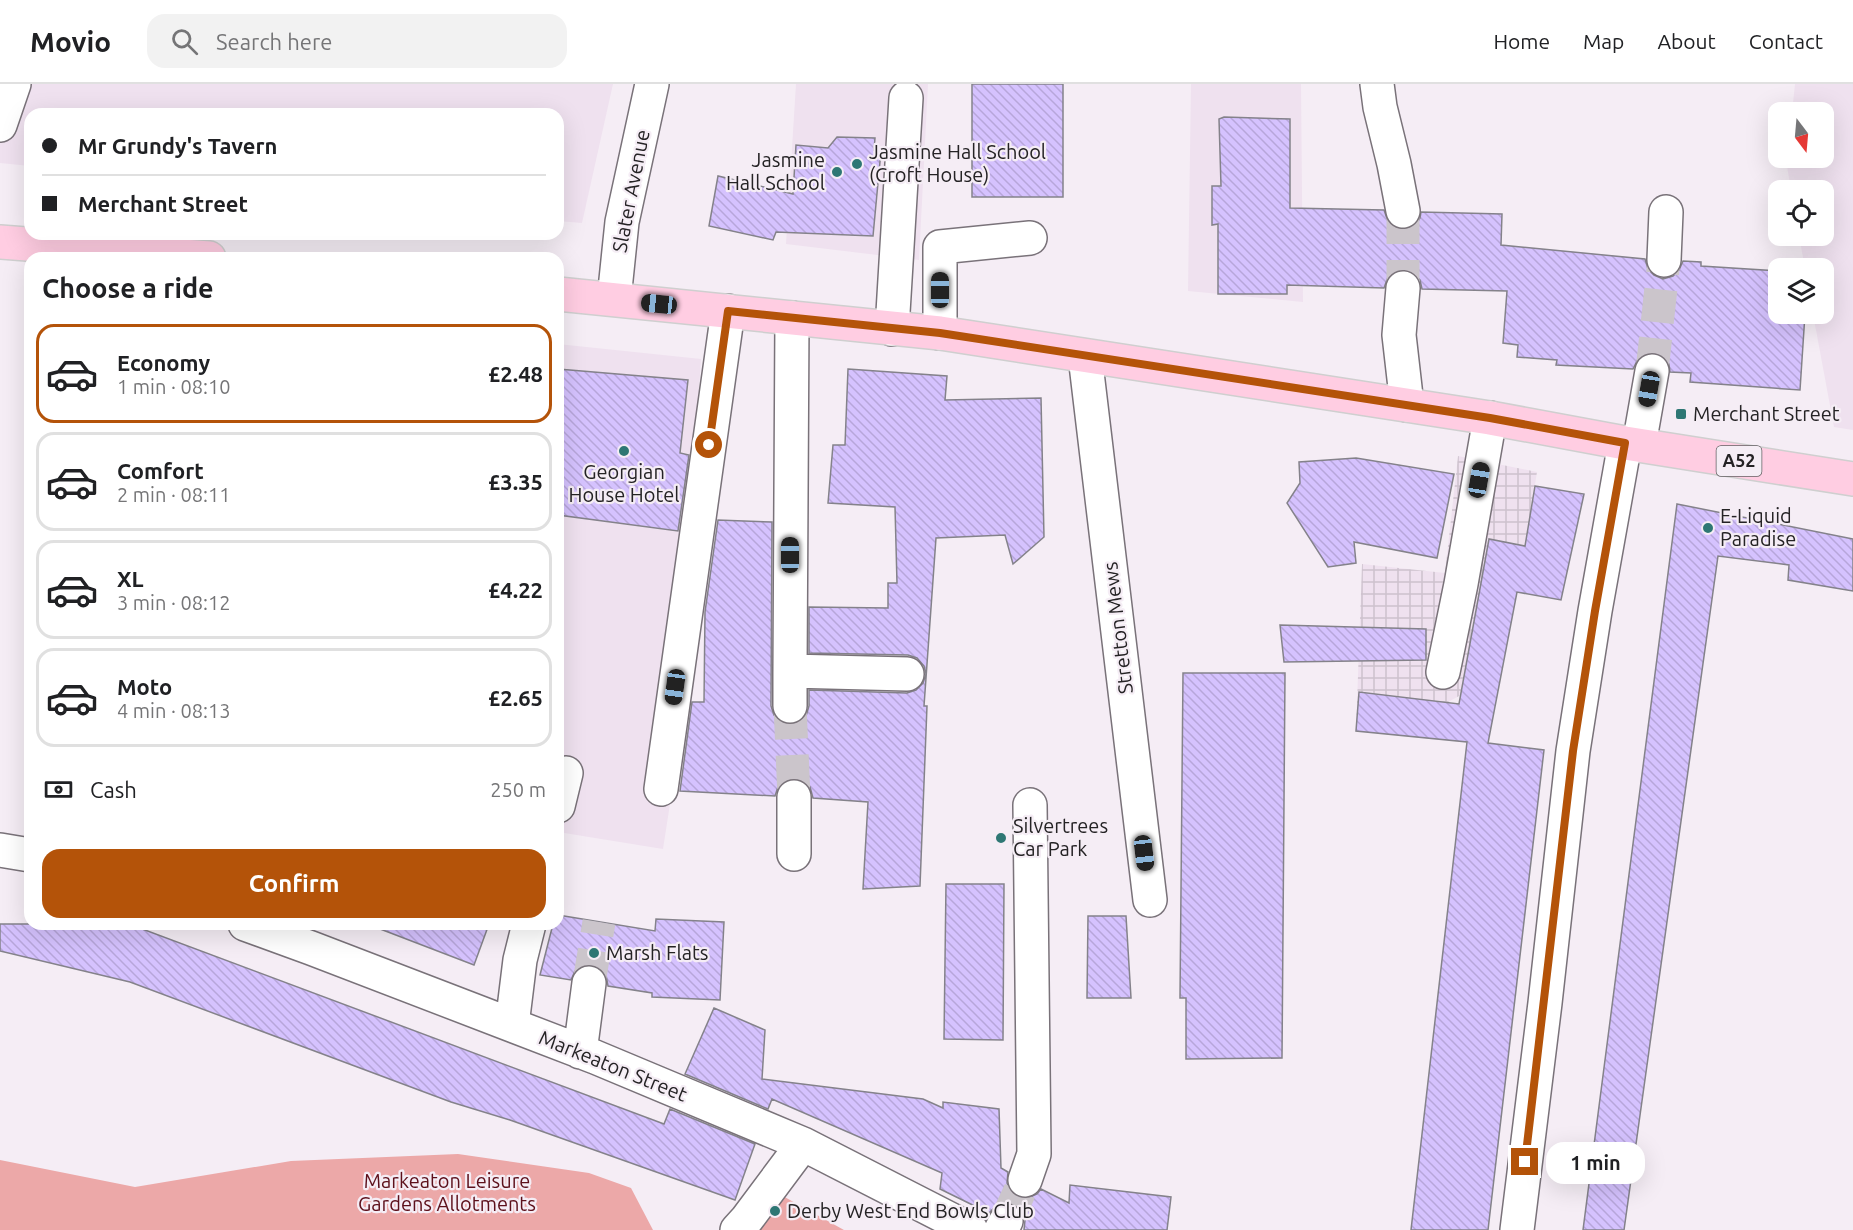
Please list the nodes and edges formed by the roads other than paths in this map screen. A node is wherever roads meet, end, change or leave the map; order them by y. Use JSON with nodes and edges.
{"nodes":[{"id":1,"x":14,"y":84,"type":"edge"},
{"id":2,"x":652,"y":84,"type":"edge"},
{"id":3,"x":1377,"y":84,"type":"edge"},
{"id":4,"x":906,"y":98,"type":"dead end"},
{"id":5,"x":0,"y":125,"type":"edge"},
{"id":6,"x":1403,"y":211,"type":"tunnel mouth"},
{"id":7,"x":1666,"y":212,"type":"dead end"},
{"id":8,"x":1030,"y":238,"type":"dead end"},
{"id":9,"x":0,"y":242,"type":"edge"},
{"id":10,"x":131,"y":252,"type":"edge"},
{"id":11,"x":1664,"y":260,"type":"tunnel mouth"},
{"id":12,"x":1403,"y":288,"type":"tunnel mouth"},
{"id":13,"x":564,"y":295,"type":"edge"},
{"id":14,"x":614,"y":299,"type":"junction"},
{"id":15,"x":728,"y":311,"type":"junction"},
{"id":16,"x":792,"y":318,"type":"junction"},
{"id":17,"x":892,"y":329,"type":"junction"},
{"id":18,"x":940,"y":333,"type":"junction"},
{"id":19,"x":1085,"y":356,"type":"junction"},
{"id":20,"x":1652,"y":371,"type":"tunnel mouth"},
{"id":21,"x":1407,"y":405,"type":"junction"},
{"id":22,"x":1490,"y":418,"type":"junction"},
{"id":23,"x":1632,"y":444,"type":"junction"},
{"id":24,"x":1853,"y":479,"type":"edge"},
{"id":25,"x":790,"y":671,"type":"junction"},
{"id":26,"x":1443,"y":672,"type":"dead end"},
{"id":27,"x":907,"y":674,"type":"dead end"},
{"id":28,"x":790,"y":706,"type":"tunnel mouth"},
{"id":29,"x":566,"y":773,"type":"dead end"},
{"id":30,"x":564,"y":781,"type":"edge"},
{"id":31,"x":661,"y":789,"type":"dead end"},
{"id":32,"x":794,"y":797,"type":"tunnel mouth"},
{"id":33,"x":1030,"y":804,"type":"dead end"},
{"id":34,"x":0,"y":850,"type":"edge"},
{"id":35,"x":24,"y":854,"type":"edge"},
{"id":36,"x":794,"y":854,"type":"dead end"},
{"id":37,"x":1150,"y":900,"type":"dead end"},
{"id":38,"x":280,"y":930,"type":"edge"},
{"id":39,"x":528,"y":930,"type":"edge"},
{"id":40,"x":316,"y":936,"type":"edge"},
{"id":41,"x":589,"y":983,"type":"tunnel mouth"},
{"id":42,"x":512,"y":1025,"type":"junction"},
{"id":43,"x":580,"y":1052,"type":"junction"},
{"id":44,"x":802,"y":1144,"type":"junction"},
{"id":45,"x":1025,"y":1180,"type":"tunnel mouth"},
{"id":46,"x":737,"y":1230,"type":"edge"},
{"id":47,"x":971,"y":1230,"type":"edge"},
{"id":48,"x":1517,"y":1230,"type":"edge"}],
"edges":[{"from":1,"to":5,"type":"street"},
{"from":2,"to":14,"type":"street","name":"Slater Avenue"},
{"from":3,"to":6,"type":"street"},
{"from":4,"to":17,"type":"street"},
{"from":7,"to":11,"type":"street"},
{"from":8,"to":18,"type":"street"},
{"from":9,"to":10,"type":"main road"},
{"from":12,"to":21,"type":"street"},
{"from":13,"to":14,"type":"main road","number":"A52"},
{"from":14,"to":15,"type":"main road","number":"A52"},
{"from":15,"to":16,"type":"main road","number":"A52"},
{"from":15,"to":31,"type":"street"},
{"from":16,"to":17,"type":"main road","number":"A52"},
{"from":16,"to":25,"type":"street"},
{"from":17,"to":18,"type":"main road","number":"A52"},
{"from":18,"to":19,"type":"main road","number":"A52"},
{"from":19,"to":21,"type":"main road","number":"A52"},
{"from":19,"to":37,"type":"street","name":"Stretton Mews"},
{"from":20,"to":23,"type":"street"},
{"from":21,"to":22,"type":"main road","number":"A52"},
{"from":22,"to":23,"type":"main road","number":"A52"},
{"from":22,"to":26,"type":"street"},
{"from":23,"to":24,"type":"main road","number":"A52"},
{"from":23,"to":48,"type":"street"},
{"from":25,"to":27,"type":"street"},
{"from":25,"to":28,"type":"street"},
{"from":29,"to":30,"type":"street"},
{"from":32,"to":36,"type":"street"},
{"from":33,"to":45,"type":"street"},
{"from":34,"to":35,"type":"street"},
{"from":38,"to":40,"type":"street","name":"Markeaton Street"},
{"from":39,"to":42,"type":"street"},
{"from":40,"to":42,"type":"street","name":"Markeaton Street"},
{"from":41,"to":43,"type":"street"},
{"from":42,"to":43,"type":"street","name":"Markeaton Street"},
{"from":43,"to":44,"type":"street","name":"Markeaton Street"},
{"from":44,"to":46,"type":"street"},
{"from":44,"to":47,"type":"street","name":"Markeaton Street"}]}
